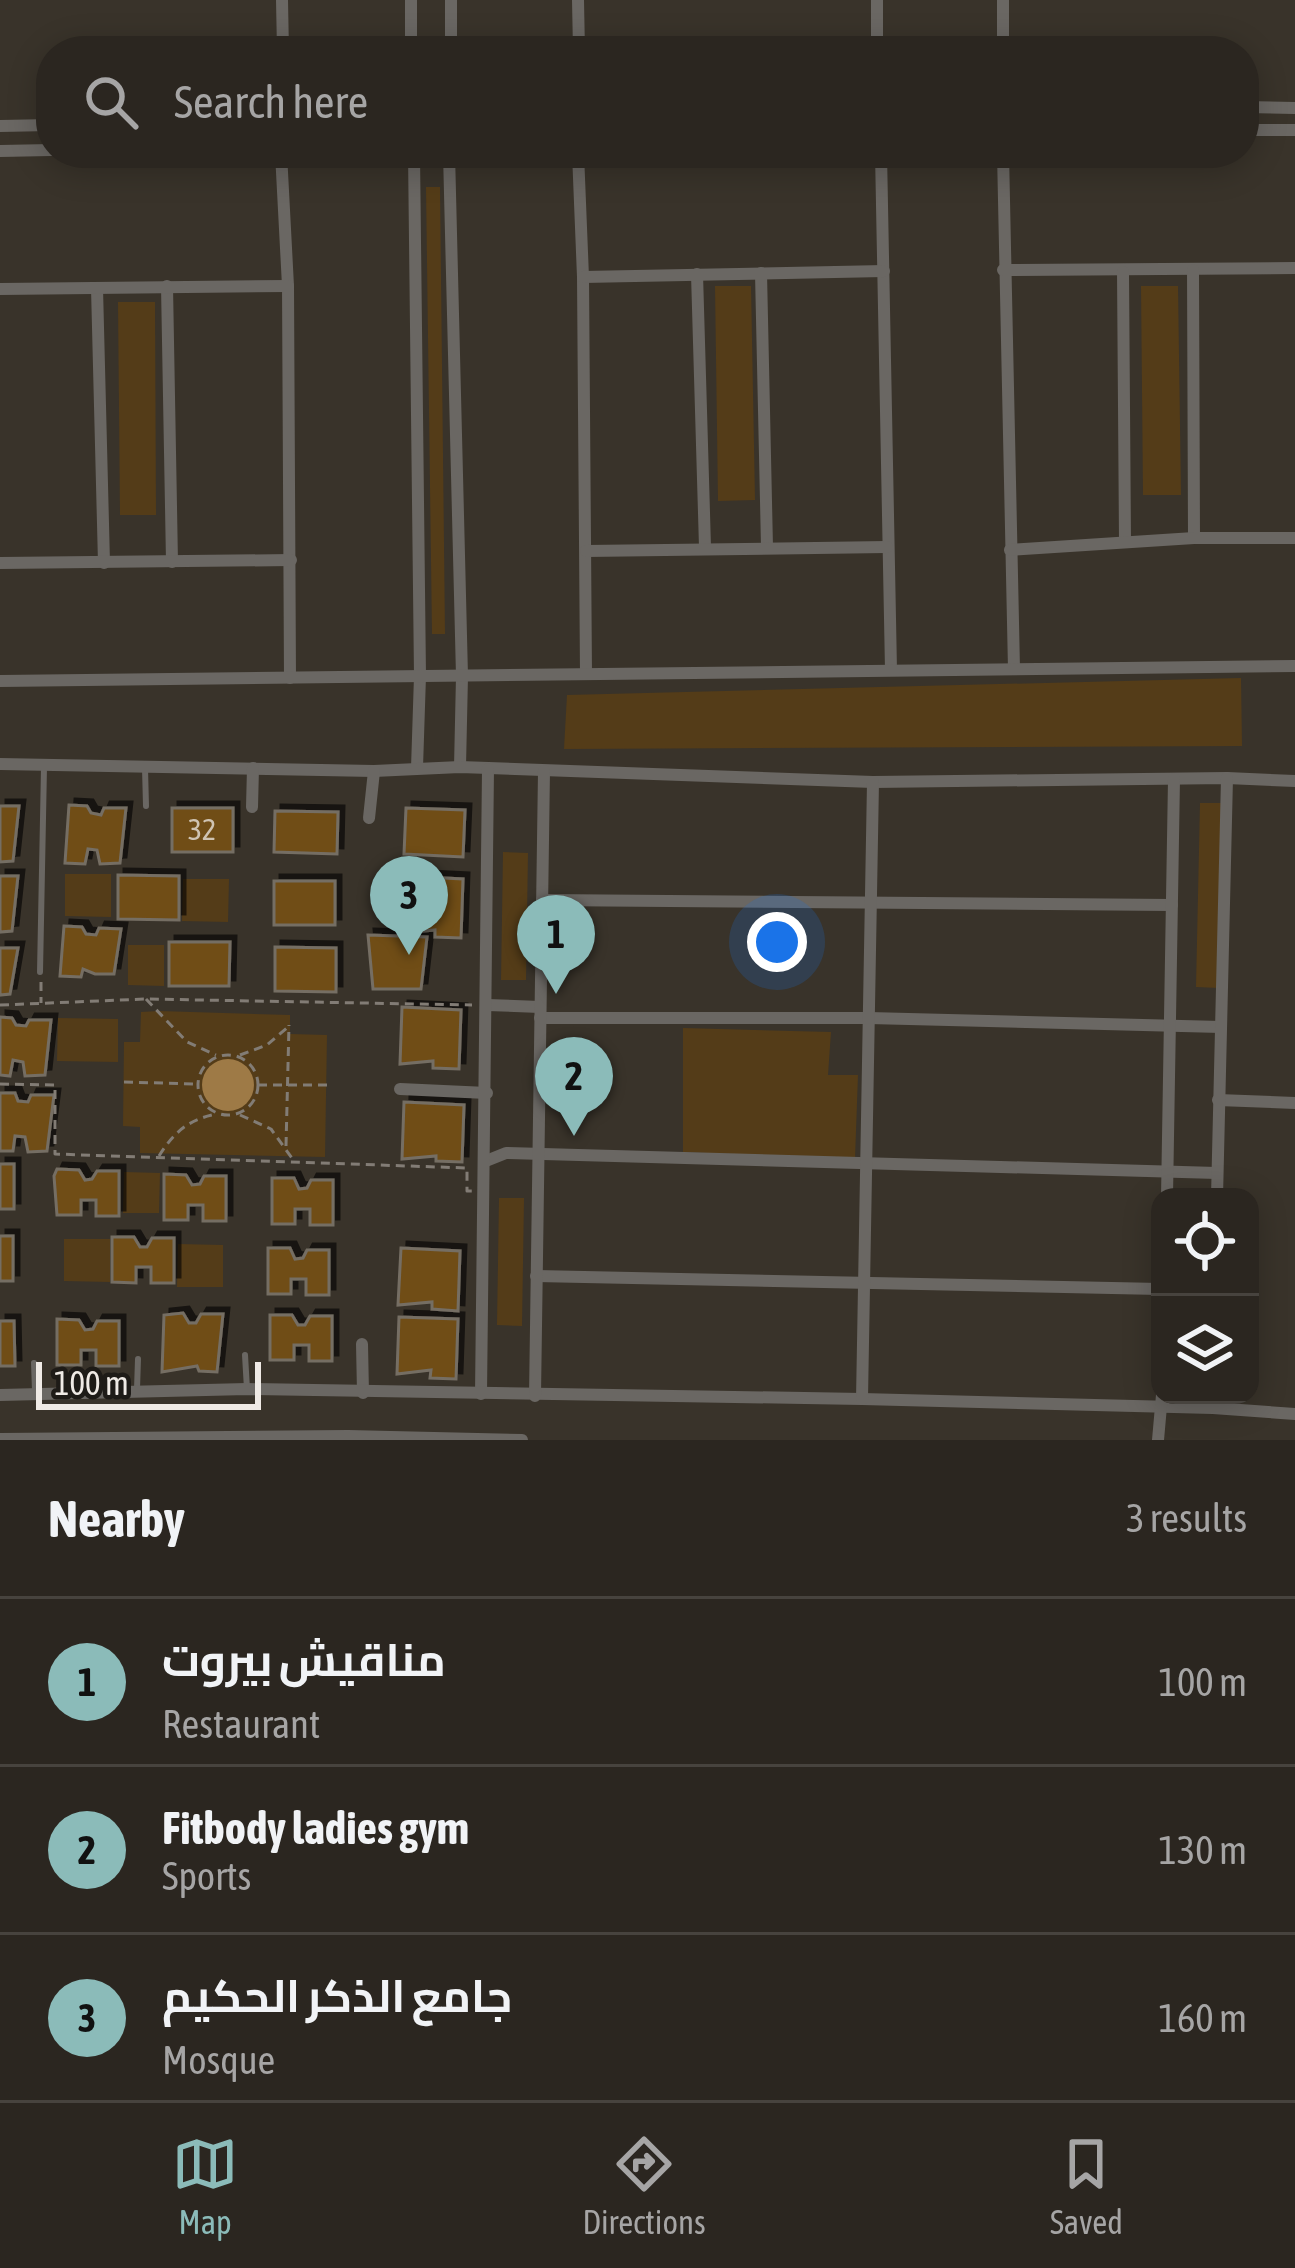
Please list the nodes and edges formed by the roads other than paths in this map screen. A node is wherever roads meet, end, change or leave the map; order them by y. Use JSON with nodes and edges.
{"nodes":[{"id":1,"x":282,"y":0,"type":"edge"},
{"id":2,"x":410,"y":0,"type":"edge"},
{"id":3,"x":451,"y":0,"type":"edge"},
{"id":4,"x":578,"y":0,"type":"edge"},
{"id":5,"x":877,"y":0,"type":"edge"},
{"id":6,"x":1003,"y":0,"type":"edge"},
{"id":7,"x":283,"y":36,"type":"edge"},
{"id":8,"x":411,"y":36,"type":"edge"},
{"id":9,"x":451,"y":36,"type":"edge"},
{"id":10,"x":579,"y":36,"type":"edge"},
{"id":11,"x":877,"y":36,"type":"edge"},
{"id":12,"x":1003,"y":36,"type":"edge"},
{"id":13,"x":1259,"y":107,"type":"edge"},
{"id":14,"x":1295,"y":108,"type":"edge"},
{"id":15,"x":36,"y":125,"type":"edge"},
{"id":16,"x":0,"y":126,"type":"edge"},
{"id":17,"x":1259,"y":130,"type":"edge"},
{"id":18,"x":1295,"y":130,"type":"edge"},
{"id":19,"x":36,"y":150,"type":"edge"},
{"id":20,"x":0,"y":151,"type":"edge"},
{"id":21,"x":282,"y":168,"type":"edge"},
{"id":22,"x":414,"y":168,"type":"edge"},
{"id":23,"x":446,"y":168,"type":"edge"},
{"id":24,"x":579,"y":168,"type":"edge"},
{"id":25,"x":881,"y":168,"type":"edge"},
{"id":26,"x":1003,"y":168,"type":"edge"},
{"id":27,"x":1295,"y":268,"type":"edge"},
{"id":28,"x":1193,"y":270,"type":"junction"},
{"id":29,"x":884,"y":271,"type":"junction"},
{"id":30,"x":1004,"y":271,"type":"junction"},
{"id":31,"x":1123,"y":272,"type":"junction"},
{"id":32,"x":761,"y":273,"type":"junction"},
{"id":33,"x":697,"y":274,"type":"junction"},
{"id":34,"x":583,"y":277,"type":"junction"},
{"id":35,"x":167,"y":286,"type":"junction"},
{"id":36,"x":287,"y":286,"type":"junction"},
{"id":37,"x":97,"y":288,"type":"junction"},
{"id":38,"x":0,"y":289,"type":"edge"},
{"id":39,"x":1194,"y":538,"type":"junction"},
{"id":40,"x":1295,"y":538,"type":"edge"},
{"id":41,"x":1125,"y":541,"type":"junction"},
{"id":42,"x":705,"y":547,"type":"junction"},
{"id":43,"x":766,"y":547,"type":"junction"},
{"id":44,"x":887,"y":547,"type":"junction"},
{"id":45,"x":1010,"y":550,"type":"junction"},
{"id":46,"x":586,"y":551,"type":"junction"},
{"id":47,"x":291,"y":560,"type":"junction"},
{"id":48,"x":0,"y":562,"type":"edge"},
{"id":49,"x":172,"y":562,"type":"junction"},
{"id":50,"x":104,"y":563,"type":"junction"},
{"id":51,"x":1295,"y":666,"type":"edge"},
{"id":52,"x":1014,"y":669,"type":"junction"},
{"id":53,"x":891,"y":670,"type":"junction"},
{"id":54,"x":586,"y":674,"type":"junction"},
{"id":55,"x":420,"y":676,"type":"junction"},
{"id":56,"x":462,"y":676,"type":"junction"},
{"id":57,"x":290,"y":678,"type":"junction"},
{"id":58,"x":0,"y":681,"type":"edge"},
{"id":59,"x":0,"y":764,"type":"edge"},
{"id":60,"x":44,"y":764,"type":"junction"},
{"id":61,"x":145,"y":764,"type":"junction"},
{"id":62,"x":460,"y":767,"type":"junction"},
{"id":63,"x":253,"y":768,"type":"junction"},
{"id":64,"x":417,"y":768,"type":"junction"},
{"id":65,"x":488,"y":770,"type":"junction"},
{"id":66,"x":374,"y":771,"type":"junction"},
{"id":67,"x":544,"y":771,"type":"junction"},
{"id":68,"x":1227,"y":778,"type":"junction"},
{"id":69,"x":1174,"y":779,"type":"junction"},
{"id":70,"x":1295,"y":781,"type":"edge"},
{"id":71,"x":873,"y":782,"type":"junction"},
{"id":72,"x":146,"y":806,"type":"dead end"},
{"id":73,"x":252,"y":807,"type":"dead end"},
{"id":74,"x":369,"y":818,"type":"dead end"},
{"id":75,"x":542,"y":900,"type":"junction"},
{"id":76,"x":871,"y":903,"type":"junction"},
{"id":77,"x":1172,"y":905,"type":"junction"},
{"id":78,"x":40,"y":972,"type":"road end"},
{"id":79,"x":487,"y":1005,"type":"junction"},
{"id":80,"x":540,"y":1013,"type":"junction"},
{"id":81,"x":869,"y":1018,"type":"junction"},
{"id":82,"x":1170,"y":1028,"type":"junction"},
{"id":83,"x":1221,"y":1028,"type":"junction"},
{"id":84,"x":400,"y":1089,"type":"dead end"},
{"id":85,"x":487,"y":1093,"type":"junction"},
{"id":86,"x":1218,"y":1100,"type":"junction"},
{"id":87,"x":1295,"y":1103,"type":"edge"},
{"id":88,"x":537,"y":1155,"type":"junction"},
{"id":89,"x":486,"y":1161,"type":"junction"},
{"id":90,"x":866,"y":1162,"type":"junction"},
{"id":91,"x":1217,"y":1173,"type":"junction"},
{"id":92,"x":1167,"y":1174,"type":"junction"},
{"id":93,"x":1167,"y":1188,"type":"edge"},
{"id":94,"x":1217,"y":1188,"type":"edge"},
{"id":95,"x":536,"y":1276,"type":"junction"},
{"id":96,"x":864,"y":1280,"type":"junction"},
{"id":97,"x":1151,"y":1289,"type":"edge"},
{"id":98,"x":362,"y":1344,"type":"dead end"},
{"id":99,"x":245,"y":1355,"type":"dead end"},
{"id":100,"x":138,"y":1359,"type":"dead end"},
{"id":101,"x":34,"y":1363,"type":"dead end"},
{"id":102,"x":247,"y":1389,"type":"junction"},
{"id":103,"x":137,"y":1393,"type":"junction"},
{"id":104,"x":363,"y":1393,"type":"junction"},
{"id":105,"x":481,"y":1394,"type":"junction"},
{"id":106,"x":0,"y":1395,"type":"edge"},
{"id":107,"x":35,"y":1395,"type":"junction"},
{"id":108,"x":535,"y":1396,"type":"junction"},
{"id":109,"x":862,"y":1399,"type":"junction"},
{"id":110,"x":1151,"y":1402,"type":"edge"},
{"id":111,"x":1161,"y":1404,"type":"edge"},
{"id":112,"x":1232,"y":1404,"type":"edge"},
{"id":113,"x":1295,"y":1414,"type":"edge"},
{"id":114,"x":0,"y":1438,"type":"edge"},
{"id":115,"x":348,"y":1438,"type":"edge"},
{"id":116,"x":115,"y":1439,"type":"edge"},
{"id":117,"x":460,"y":1439,"type":"edge"},
{"id":118,"x":522,"y":1440,"type":"edge"},
{"id":119,"x":1159,"y":1440,"type":"edge"}],
"edges":[{"from":1,"to":7,"type":"street"},
{"from":2,"to":8,"type":"street"},
{"from":3,"to":9,"type":"street"},
{"from":4,"to":10,"type":"street"},
{"from":5,"to":11,"type":"street"},
{"from":6,"to":12,"type":"street"},
{"from":13,"to":14,"type":"street"},
{"from":15,"to":16,"type":"street"},
{"from":17,"to":18,"type":"street"},
{"from":19,"to":20,"type":"street"},
{"from":21,"to":36,"type":"street"},
{"from":22,"to":55,"type":"street"},
{"from":23,"to":56,"type":"street"},
{"from":24,"to":34,"type":"street"},
{"from":25,"to":29,"type":"street"},
{"from":26,"to":30,"type":"street"},
{"from":27,"to":28,"type":"street"},
{"from":28,"to":31,"type":"street"},
{"from":28,"to":39,"type":"street"},
{"from":29,"to":32,"type":"street"},
{"from":29,"to":44,"type":"street"},
{"from":30,"to":31,"type":"street"},
{"from":30,"to":45,"type":"street"},
{"from":31,"to":41,"type":"street"},
{"from":32,"to":33,"type":"street"},
{"from":32,"to":43,"type":"street"},
{"from":33,"to":34,"type":"street"},
{"from":33,"to":42,"type":"street"},
{"from":34,"to":46,"type":"street"},
{"from":35,"to":36,"type":"street"},
{"from":35,"to":37,"type":"street"},
{"from":35,"to":49,"type":"street"},
{"from":36,"to":47,"type":"street"},
{"from":37,"to":38,"type":"street"},
{"from":37,"to":50,"type":"street"},
{"from":39,"to":40,"type":"street"},
{"from":39,"to":41,"type":"street"},
{"from":41,"to":45,"type":"street"},
{"from":42,"to":43,"type":"street"},
{"from":42,"to":46,"type":"street"},
{"from":43,"to":44,"type":"street"},
{"from":44,"to":53,"type":"street"},
{"from":45,"to":52,"type":"street"},
{"from":46,"to":54,"type":"street"},
{"from":47,"to":49,"type":"street"},
{"from":47,"to":57,"type":"street"},
{"from":48,"to":50,"type":"street"},
{"from":49,"to":50,"type":"street"},
{"from":51,"to":52,"type":"street"},
{"from":52,"to":53,"type":"street"},
{"from":53,"to":54,"type":"street"},
{"from":54,"to":56,"type":"street"},
{"from":55,"to":56,"type":"street"},
{"from":55,"to":57,"type":"street"},
{"from":55,"to":64,"type":"street"},
{"from":56,"to":62,"type":"street"},
{"from":57,"to":58,"type":"street"},
{"from":59,"to":60,"type":"street"},
{"from":60,"to":61,"type":"street"},
{"from":60,"to":78,"type":"lane"},
{"from":61,"to":63,"type":"street"},
{"from":61,"to":72,"type":"lane"},
{"from":62,"to":64,"type":"street"},
{"from":62,"to":65,"type":"street"},
{"from":63,"to":66,"type":"street"},
{"from":63,"to":73,"type":"street"},
{"from":64,"to":66,"type":"street"},
{"from":65,"to":67,"type":"street"},
{"from":65,"to":79,"type":"street"},
{"from":66,"to":74,"type":"street"},
{"from":67,"to":71,"type":"street"},
{"from":67,"to":75,"type":"street"},
{"from":68,"to":69,"type":"street"},
{"from":68,"to":70,"type":"street"},
{"from":68,"to":83,"type":"street"},
{"from":69,"to":71,"type":"street"},
{"from":69,"to":77,"type":"street"},
{"from":71,"to":76,"type":"street"},
{"from":75,"to":76,"type":"street"},
{"from":75,"to":80,"type":"street"},
{"from":76,"to":77,"type":"street"},
{"from":76,"to":81,"type":"street"},
{"from":77,"to":82,"type":"street"},
{"from":79,"to":80,"type":"street"},
{"from":79,"to":85,"type":"street"},
{"from":80,"to":81,"type":"street"},
{"from":80,"to":88,"type":"street"},
{"from":81,"to":82,"type":"street"},
{"from":81,"to":90,"type":"street"},
{"from":82,"to":83,"type":"street"},
{"from":82,"to":92,"type":"street"},
{"from":83,"to":86,"type":"street"},
{"from":84,"to":85,"type":"street"},
{"from":85,"to":89,"type":"street"},
{"from":86,"to":87,"type":"street"},
{"from":86,"to":91,"type":"street"},
{"from":88,"to":89,"type":"street"},
{"from":88,"to":90,"type":"street"},
{"from":88,"to":95,"type":"street"},
{"from":89,"to":105,"type":"street"},
{"from":90,"to":92,"type":"street"},
{"from":90,"to":96,"type":"street"},
{"from":91,"to":92,"type":"street"},
{"from":91,"to":94,"type":"street"},
{"from":92,"to":93,"type":"street"},
{"from":95,"to":96,"type":"street"},
{"from":95,"to":108,"type":"street"},
{"from":96,"to":97,"type":"street"},
{"from":96,"to":109,"type":"street"},
{"from":98,"to":104,"type":"street"},
{"from":99,"to":102,"type":"lane"},
{"from":100,"to":103,"type":"lane"},
{"from":101,"to":107,"type":"lane"},
{"from":102,"to":103,"type":"street"},
{"from":102,"to":104,"type":"street"},
{"from":103,"to":107,"type":"street"},
{"from":104,"to":105,"type":"street"},
{"from":105,"to":108,"type":"street"},
{"from":106,"to":107,"type":"street"},
{"from":108,"to":109,"type":"street"},
{"from":109,"to":110,"type":"street"},
{"from":111,"to":119,"type":"street"},
{"from":112,"to":113,"type":"street"},
{"from":114,"to":116,"type":"street"},
{"from":115,"to":116,"type":"street"},
{"from":115,"to":117,"type":"street"},
{"from":117,"to":118,"type":"street"}]}
